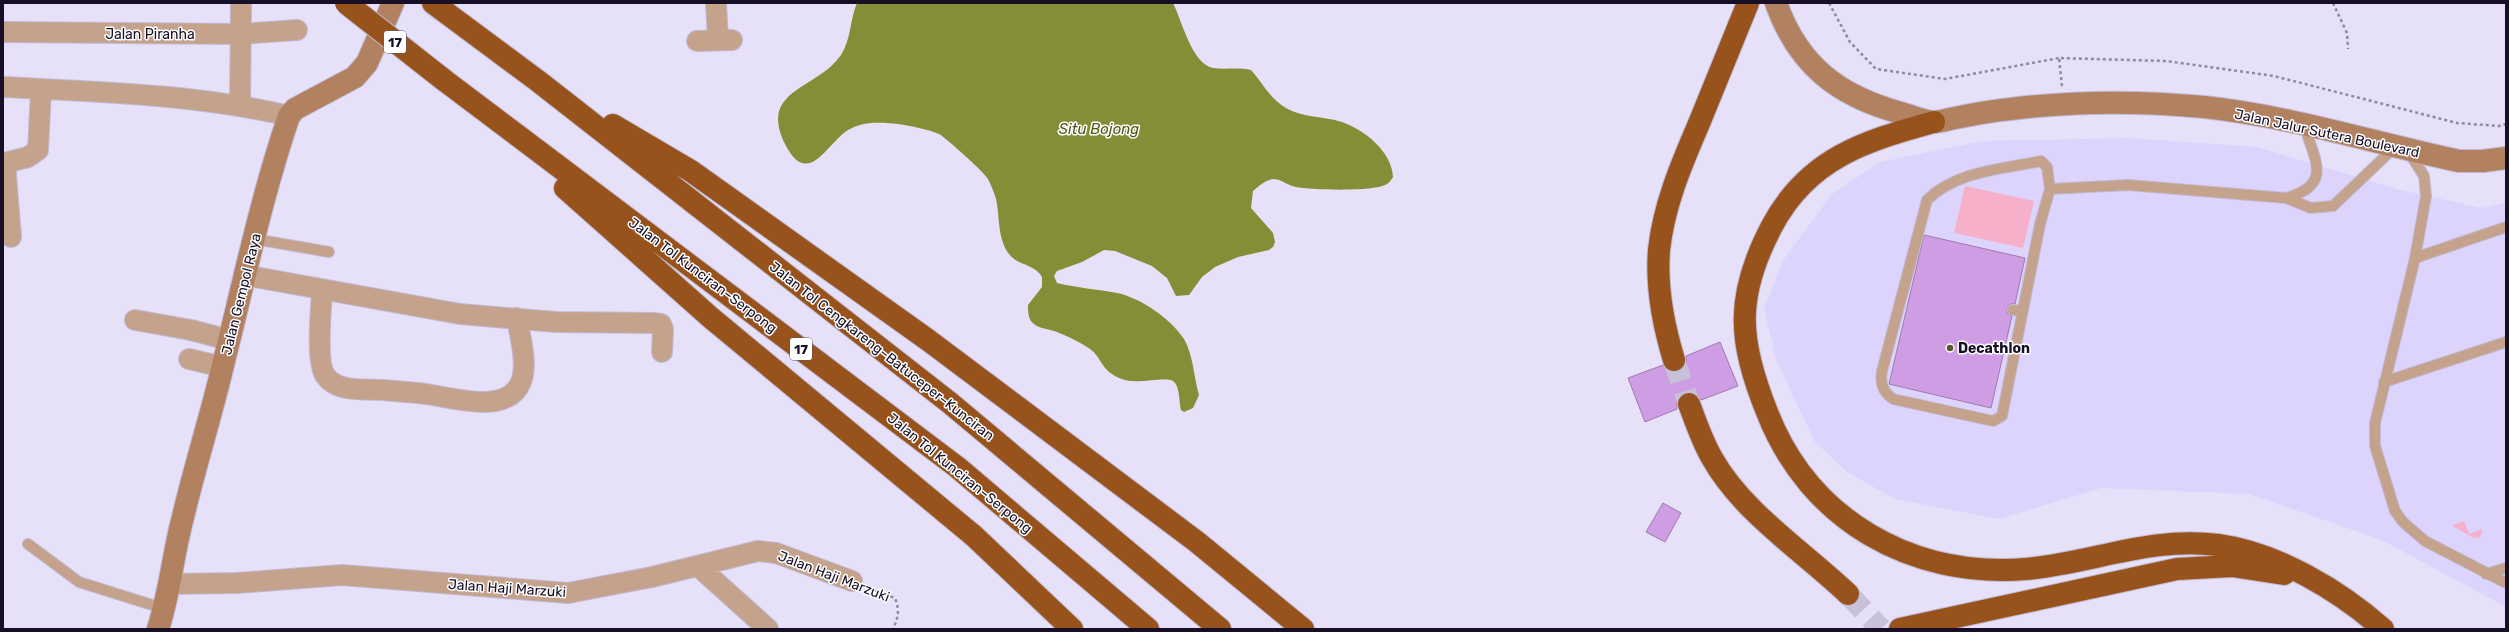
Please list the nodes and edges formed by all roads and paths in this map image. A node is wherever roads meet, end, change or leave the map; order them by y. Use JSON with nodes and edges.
{"nodes":[{"id":1,"x":240,"y":3,"type":"edge"},
{"id":2,"x":346,"y":3,"type":"edge"},
{"id":3,"x":393,"y":3,"type":"edge"},
{"id":4,"x":433,"y":3,"type":"edge"},
{"id":5,"x":716,"y":3,"type":"edge"},
{"id":6,"x":1748,"y":3,"type":"edge"},
{"id":7,"x":1776,"y":3,"type":"edge"},
{"id":8,"x":1829,"y":3,"type":"edge"},
{"id":9,"x":2333,"y":3,"type":"edge"},
{"id":10,"x":297,"y":30,"type":"dead end"},
{"id":11,"x":3,"y":32,"type":"edge"},
{"id":12,"x":241,"y":34,"type":"junction"},
{"id":13,"x":697,"y":41,"type":"dead end"},
{"id":14,"x":2348,"y":49,"type":"dead end"},
{"id":15,"x":2059,"y":58,"type":"junction"},
{"id":16,"x":445,"y":81,"type":"junction"},
{"id":17,"x":538,"y":81,"type":"junction"},
{"id":18,"x":3,"y":87,"type":"edge"},
{"id":19,"x":41,"y":89,"type":"junction"},
{"id":20,"x":240,"y":104,"type":"junction"},
{"id":21,"x":2064,"y":104,"type":"junction"},
{"id":22,"x":289,"y":116,"type":"junction"},
{"id":23,"x":1934,"y":122,"type":"junction"},
{"id":24,"x":2506,"y":124,"type":"edge"},
{"id":25,"x":2304,"y":125,"type":"junction"},
{"id":26,"x":2402,"y":148,"type":"junction"},
{"id":27,"x":2506,"y":158,"type":"edge"},
{"id":28,"x":2050,"y":189,"type":"junction"},
{"id":29,"x":2286,"y":198,"type":"junction"},
{"id":30,"x":2506,"y":228,"type":"edge"},
{"id":31,"x":11,"y":237,"type":"dead end"},
{"id":32,"x":254,"y":238,"type":"junction"},
{"id":33,"x":329,"y":252,"type":"dead end"},
{"id":34,"x":2414,"y":258,"type":"junction"},
{"id":35,"x":244,"y":275,"type":"junction"},
{"id":36,"x":322,"y":291,"type":"junction"},
{"id":37,"x":517,"y":318,"type":"junction"},
{"id":38,"x":135,"y":320,"type":"dead end"},
{"id":39,"x":229,"y":340,"type":"junction"},
{"id":40,"x":2506,"y":342,"type":"edge"},
{"id":41,"x":662,"y":352,"type":"dead end"},
{"id":42,"x":189,"y":359,"type":"dead end"},
{"id":43,"x":1674,"y":360,"type":"tunnel mouth"},
{"id":44,"x":223,"y":367,"type":"junction"},
{"id":45,"x":2384,"y":382,"type":"junction"},
{"id":46,"x":1689,"y":404,"type":"tunnel mouth"},
{"id":47,"x":28,"y":544,"type":"dead end"},
{"id":48,"x":698,"y":566,"type":"junction"},
{"id":49,"x":2506,"y":568,"type":"edge"},
{"id":50,"x":2486,"y":574,"type":"junction"},
{"id":51,"x":2307,"y":578,"type":"junction"},
{"id":52,"x":852,"y":581,"type":"joint"},
{"id":53,"x":2506,"y":583,"type":"edge"},
{"id":54,"x":170,"y":584,"type":"junction"},
{"id":55,"x":1848,"y":594,"type":"tunnel mouth"},
{"id":56,"x":165,"y":609,"type":"junction"},
{"id":57,"x":158,"y":629,"type":"edge"},
{"id":58,"x":768,"y":629,"type":"edge"},
{"id":59,"x":893,"y":629,"type":"edge"},
{"id":60,"x":1072,"y":629,"type":"edge"},
{"id":61,"x":1148,"y":629,"type":"edge"},
{"id":62,"x":1220,"y":629,"type":"edge"},
{"id":63,"x":1303,"y":629,"type":"edge"},
{"id":64,"x":1900,"y":629,"type":"edge"},
{"id":65,"x":2383,"y":629,"type":"edge"}],
"edges":[{"from":1,"to":12,"type":"street"},
{"from":2,"to":16,"type":"highway","name":"Jalan Tol Kunciran–Serpong","number":"17","bridge":true},
{"from":3,"to":22,"type":"main road"},
{"from":4,"to":17,"type":"highway"},
{"from":5,"to":13,"type":"street"},
{"from":6,"to":43,"type":"highway"},
{"from":7,"to":23,"type":"main road"},
{"from":8,"to":15,"type":"path"},
{"from":9,"to":14,"type":"path"},
{"from":10,"to":12,"type":"street","name":"Jalan Piranha"},
{"from":11,"to":12,"type":"street","name":"Jalan Piranha"},
{"from":12,"to":20,"type":"street"},
{"from":15,"to":21,"type":"path"},
{"from":15,"to":24,"type":"path"},
{"from":16,"to":60,"type":"highway"},
{"from":16,"to":61,"type":"highway","name":"Jalan Tol Kunciran–Serpong","number":"17"},
{"from":17,"to":62,"type":"highway","name":"Jalan Tol Cengkareng–Batuceper–Kunciran"},
{"from":17,"to":63,"type":"highway"},
{"from":18,"to":19,"type":"street"},
{"from":19,"to":20,"type":"street"},
{"from":19,"to":31,"type":"street"},
{"from":20,"to":22,"type":"street"},
{"from":21,"to":23,"type":"main road","name":"Jalan Jalur Sutera Boulevard"},
{"from":21,"to":25,"type":"main road","name":"Jalan Jalur Sutera Boulevard"},
{"from":22,"to":32,"type":"main road","name":"Jalan Gempol Raya"},
{"from":23,"to":51,"type":"highway"},
{"from":25,"to":26,"type":"main road","name":"Jalan Jalur Sutera Boulevard"},
{"from":25,"to":29,"type":"lane"},
{"from":26,"to":27,"type":"main road","name":"Jalan Jalur Sutera Boulevard"},
{"from":26,"to":29,"type":"lane"},
{"from":26,"to":34,"type":"lane"},
{"from":28,"to":28,"type":"lane"},
{"from":28,"to":29,"type":"lane"},
{"from":30,"to":34,"type":"lane"},
{"from":32,"to":33,"type":"lane"},
{"from":32,"to":35,"type":"main road","name":"Jalan Gempol Raya"},
{"from":34,"to":45,"type":"lane"},
{"from":35,"to":36,"type":"street"},
{"from":35,"to":39,"type":"main road","name":"Jalan Gempol Raya"},
{"from":36,"to":37,"type":"street"},
{"from":36,"to":37,"type":"street"},
{"from":37,"to":41,"type":"street"},
{"from":38,"to":39,"type":"street"},
{"from":39,"to":44,"type":"main road","name":"Jalan Gempol Raya"},
{"from":40,"to":45,"type":"lane"},
{"from":42,"to":44,"type":"street"},
{"from":44,"to":54,"type":"main road","name":"Jalan Gempol Raya"},
{"from":45,"to":50,"type":"lane"},
{"from":46,"to":55,"type":"highway"},
{"from":47,"to":56,"type":"lane"},
{"from":48,"to":52,"type":"street","name":"Jalan Haji Marzuki"},
{"from":48,"to":54,"type":"street","name":"Jalan Haji Marzuki"},
{"from":48,"to":58,"type":"street"},
{"from":49,"to":50,"type":"lane"},
{"from":50,"to":53,"type":"lane"},
{"from":51,"to":64,"type":"highway"},
{"from":51,"to":65,"type":"highway"},
{"from":52,"to":59,"type":"path","name":"Jalan Haji Marzuki"},
{"from":54,"to":56,"type":"main road","name":"Jalan Gempol Raya"},
{"from":56,"to":57,"type":"main road","name":"Jalan Gempol Raya"}]}
